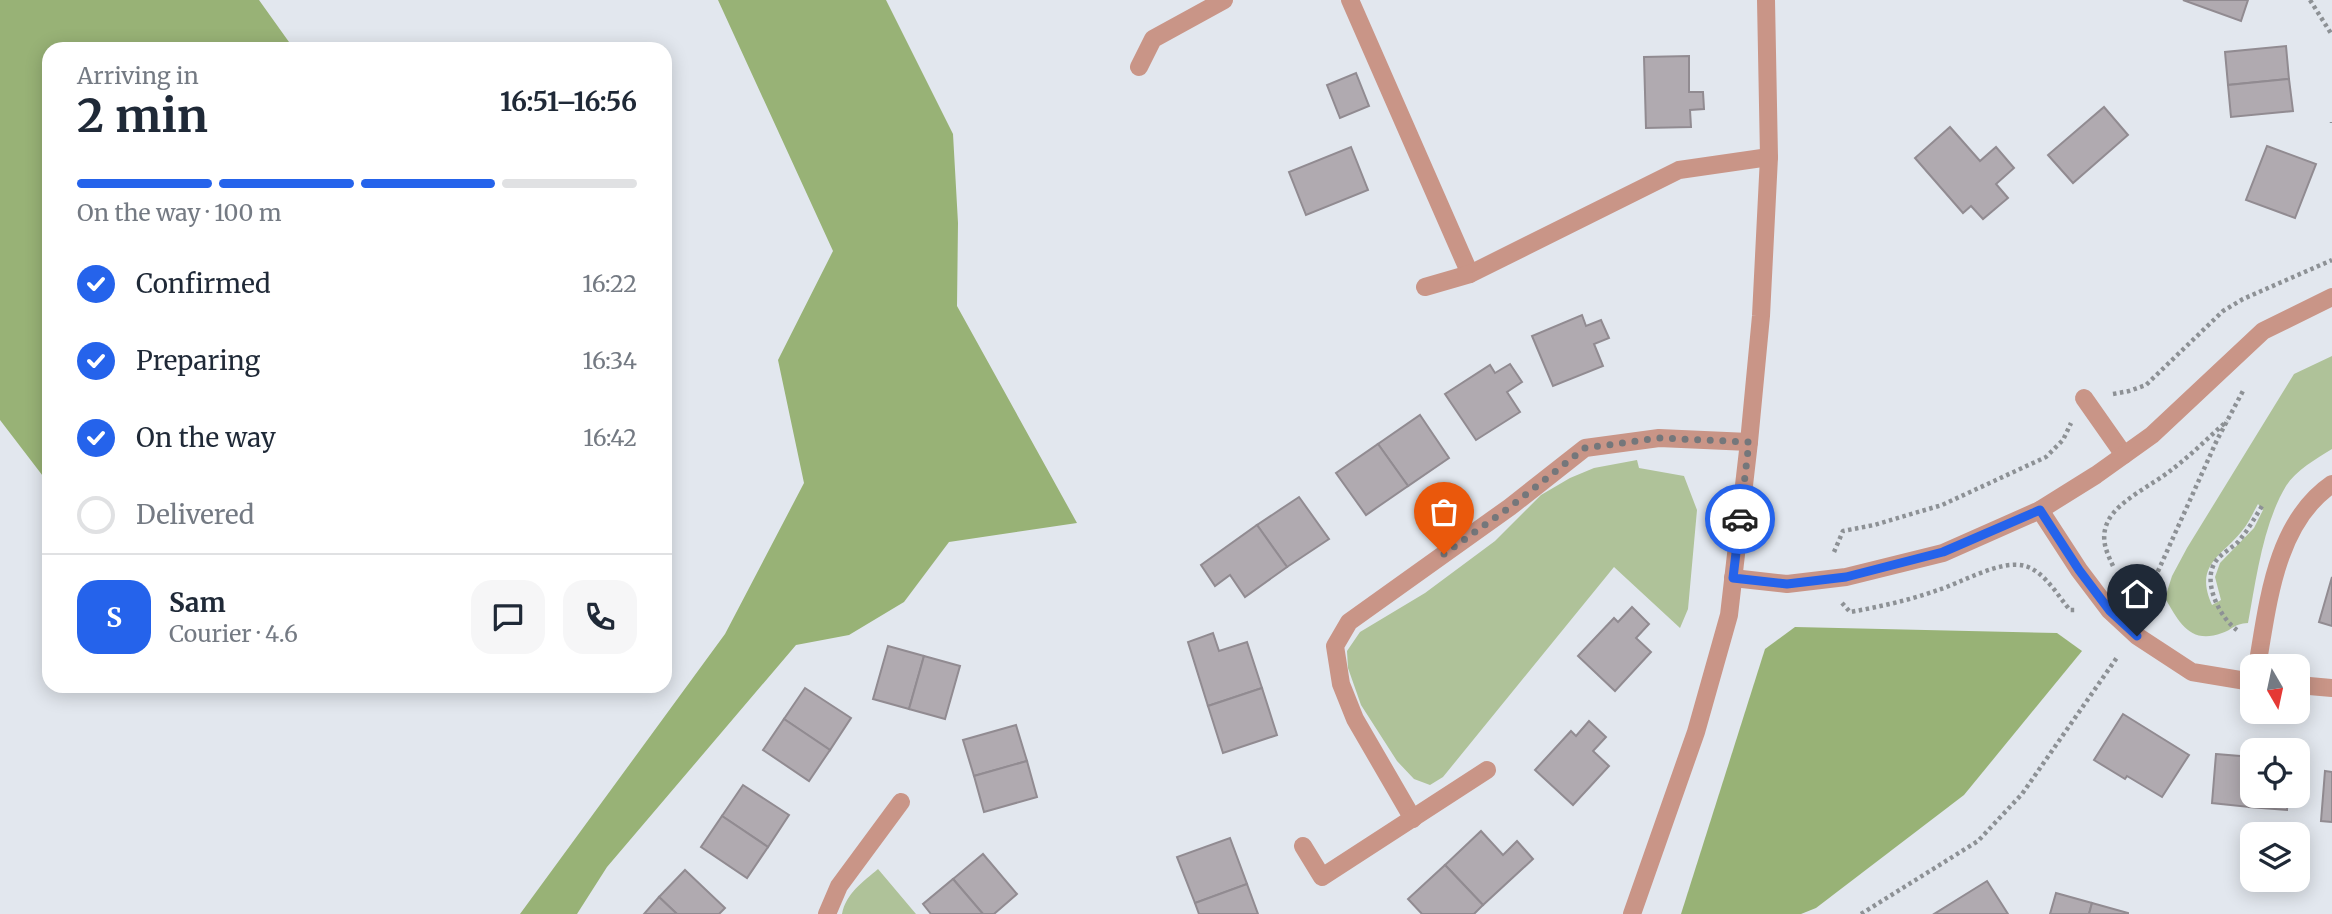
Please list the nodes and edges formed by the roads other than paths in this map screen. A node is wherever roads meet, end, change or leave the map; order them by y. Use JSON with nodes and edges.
{"nodes":[{"id":1,"x":1224,"y":0,"type":"edge"},
{"id":2,"x":1350,"y":0,"type":"edge"},
{"id":3,"x":1766,"y":0,"type":"edge"},
{"id":4,"x":1139,"y":67,"type":"dead end"},
{"id":5,"x":1769,"y":157,"type":"junction"},
{"id":6,"x":1470,"y":274,"type":"junction"},
{"id":7,"x":1425,"y":287,"type":"dead end"},
{"id":8,"x":2332,"y":297,"type":"edge"},
{"id":9,"x":2084,"y":398,"type":"road end"},
{"id":10,"x":1749,"y":442,"type":"junction"},
{"id":11,"x":2124,"y":455,"type":"junction"},
{"id":12,"x":2332,"y":484,"type":"edge"},
{"id":13,"x":2040,"y":510,"type":"junction"},
{"id":14,"x":1733,"y":578,"type":"junction"},
{"id":15,"x":2259,"y":654,"type":"edge"},
{"id":16,"x":2240,"y":680,"type":"edge"},
{"id":17,"x":2310,"y":686,"type":"edge"},
{"id":18,"x":2332,"y":688,"type":"edge"},
{"id":19,"x":1487,"y":770,"type":"dead end"},
{"id":20,"x":901,"y":802,"type":"dead end"},
{"id":21,"x":1413,"y":819,"type":"junction"},
{"id":22,"x":1304,"y":846,"type":"dead end"},
{"id":23,"x":827,"y":914,"type":"edge"},
{"id":24,"x":1632,"y":914,"type":"edge"}],
"edges":[{"from":1,"to":4,"type":"street"},
{"from":2,"to":6,"type":"street"},
{"from":3,"to":5,"type":"street"},
{"from":5,"to":6,"type":"street"},
{"from":5,"to":10,"type":"street"},
{"from":6,"to":7,"type":"street"},
{"from":8,"to":11,"type":"street"},
{"from":9,"to":11,"type":"street"},
{"from":10,"to":14,"type":"street"},
{"from":10,"to":21,"type":"street"},
{"from":11,"to":13,"type":"street"},
{"from":12,"to":15,"type":"street"},
{"from":13,"to":14,"type":"street"},
{"from":13,"to":16,"type":"street"},
{"from":14,"to":24,"type":"street"},
{"from":17,"to":18,"type":"street"},
{"from":19,"to":21,"type":"street"},
{"from":20,"to":23,"type":"street"},
{"from":21,"to":22,"type":"street"}]}
